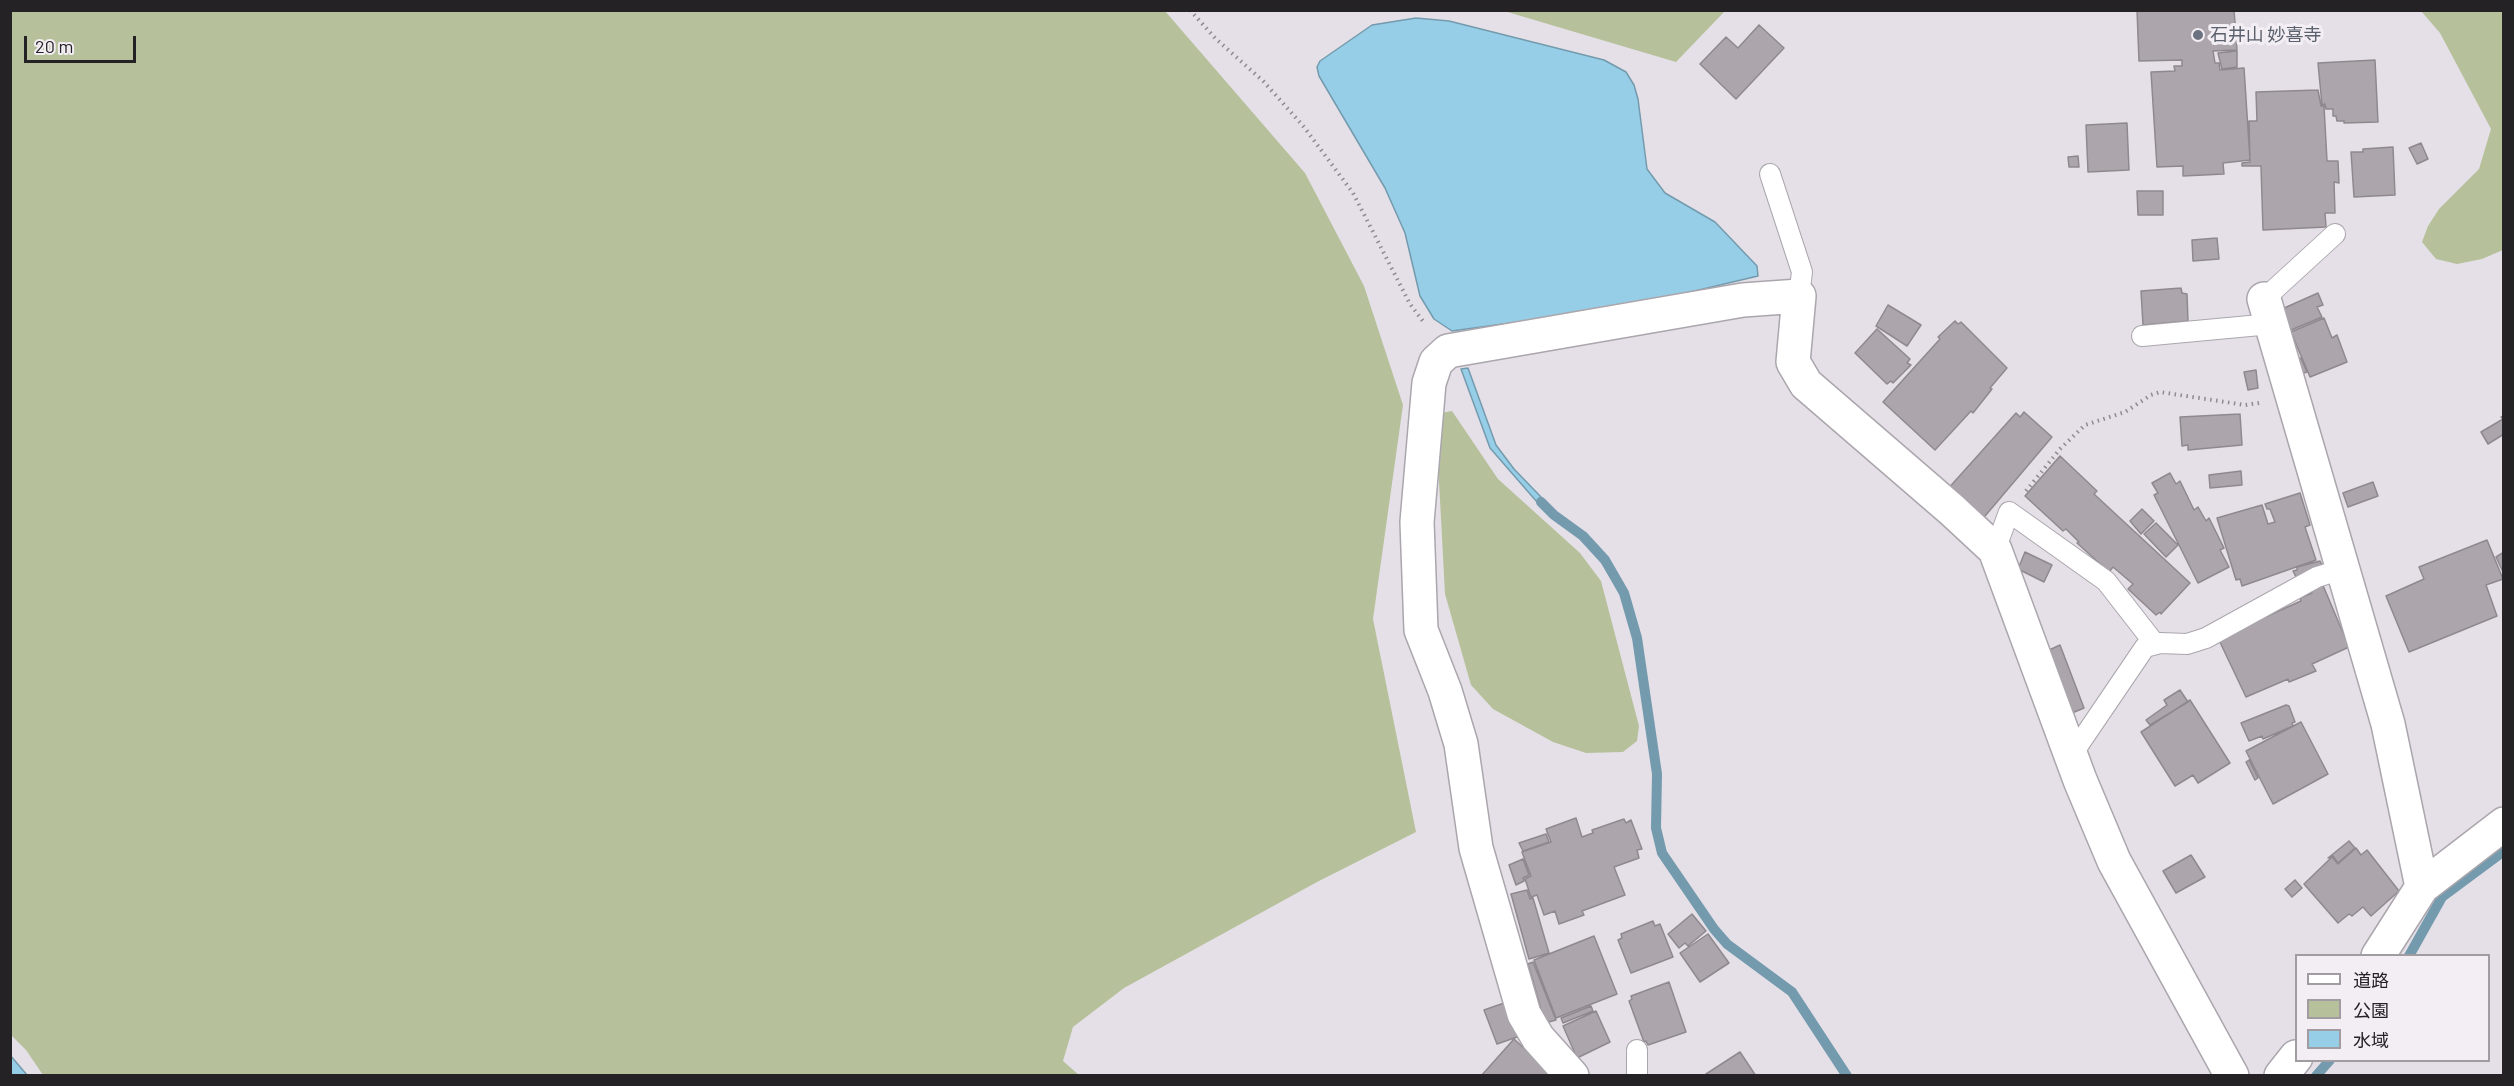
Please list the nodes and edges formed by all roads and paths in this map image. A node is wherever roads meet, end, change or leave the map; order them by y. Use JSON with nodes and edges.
{"nodes":[{"id":1,"x":1190,"y":10,"type":"edge"},
{"id":2,"x":1770,"y":174,"type":"dead end"},
{"id":3,"x":2335,"y":234,"type":"dead end"},
{"id":4,"x":1800,"y":296,"type":"junction"},
{"id":5,"x":2268,"y":311,"type":"junction"},
{"id":6,"x":2142,"y":336,"type":"dead end"},
{"id":7,"x":1448,"y":351,"type":"junction"},
{"id":8,"x":2293,"y":399,"type":"junction"},
{"id":9,"x":2009,"y":512,"type":"junction"},
{"id":10,"x":1995,"y":550,"type":"junction"},
{"id":11,"x":2343,"y":569,"type":"junction"},
{"id":12,"x":2155,"y":644,"type":"junction"},
{"id":13,"x":2071,"y":756,"type":"junction"},
{"id":14,"x":2504,"y":824,"type":"edge"},
{"id":15,"x":2422,"y":887,"type":"junction"},
{"id":16,"x":2379,"y":954,"type":"edge"},
{"id":17,"x":1637,"y":1050,"type":"dead end"},
{"id":18,"x":2295,"y":1058,"type":"edge"},
{"id":19,"x":1572,"y":1076,"type":"edge"},
{"id":20,"x":1637,"y":1076,"type":"edge"},
{"id":21,"x":2232,"y":1076,"type":"edge"},
{"id":22,"x":2281,"y":1076,"type":"edge"}],
"edges":[{"from":1,"to":7,"type":"path"},
{"from":2,"to":4,"type":"lane"},
{"from":3,"to":5,"type":"lane"},
{"from":4,"to":7,"type":"street"},
{"from":4,"to":10,"type":"street"},
{"from":5,"to":6,"type":"lane"},
{"from":5,"to":8,"type":"street"},
{"from":7,"to":19,"type":"street"},
{"from":8,"to":9,"type":"path"},
{"from":8,"to":11,"type":"street"},
{"from":9,"to":10,"type":"lane"},
{"from":9,"to":12,"type":"lane"},
{"from":10,"to":13,"type":"street"},
{"from":11,"to":12,"type":"lane"},
{"from":11,"to":15,"type":"street"},
{"from":12,"to":13,"type":"lane"},
{"from":13,"to":21,"type":"street"},
{"from":14,"to":15,"type":"street"},
{"from":15,"to":16,"type":"street"},
{"from":17,"to":20,"type":"lane"},
{"from":18,"to":22,"type":"street"}]}
